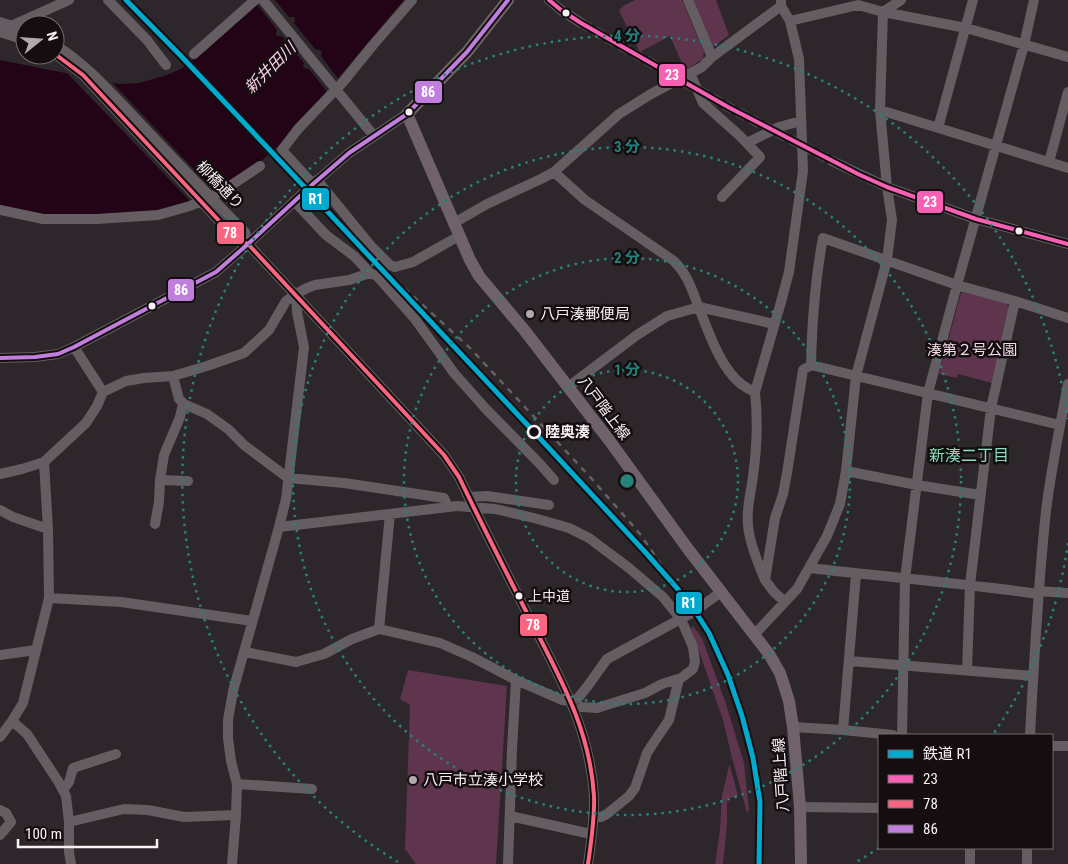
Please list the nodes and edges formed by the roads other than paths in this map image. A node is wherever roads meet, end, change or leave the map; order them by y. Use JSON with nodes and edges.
{"nodes":[{"id":1,"x":70,"y":0,"type":"edge"},
{"id":2,"x":108,"y":0,"type":"edge"},
{"id":3,"x":255,"y":0,"type":"edge"},
{"id":4,"x":263,"y":0,"type":"edge"},
{"id":5,"x":412,"y":0,"type":"edge"},
{"id":6,"x":508,"y":0,"type":"edge"},
{"id":7,"x":549,"y":0,"type":"edge"},
{"id":8,"x":688,"y":0,"type":"edge"},
{"id":9,"x":900,"y":0,"type":"edge"},
{"id":10,"x":973,"y":0,"type":"edge"},
{"id":11,"x":1034,"y":0,"type":"edge"},
{"id":12,"x":781,"y":3,"type":"edge"},
{"id":13,"x":883,"y":12,"type":"junction"},
{"id":14,"x":0,"y":22,"type":"edge"},
{"id":15,"x":790,"y":22,"type":"junction"},
{"id":16,"x":581,"y":23,"type":"tunnel mouth"},
{"id":17,"x":12,"y":25,"type":"junction"},
{"id":18,"x":15,"y":26,"type":"edge"},
{"id":19,"x":966,"y":29,"type":"junction"},
{"id":20,"x":0,"y":32,"type":"edge"},
{"id":21,"x":15,"y":37,"type":"edge"},
{"id":22,"x":1024,"y":45,"type":"junction"},
{"id":23,"x":65,"y":51,"type":"edge"},
{"id":24,"x":194,"y":54,"type":"dead end"},
{"id":25,"x":712,"y":57,"type":"junction"},
{"id":26,"x":1068,"y":57,"type":"edge"},
{"id":27,"x":65,"y":62,"type":"edge"},
{"id":28,"x":166,"y":65,"type":"dead end"},
{"id":29,"x":690,"y":73,"type":"junction"},
{"id":30,"x":1068,"y":92,"type":"edge"},
{"id":31,"x":880,"y":110,"type":"junction"},
{"id":32,"x":407,"y":114,"type":"junction"},
{"id":33,"x":801,"y":121,"type":"junction"},
{"id":34,"x":938,"y":128,"type":"junction"},
{"id":35,"x":374,"y":136,"type":"junction"},
{"id":36,"x":747,"y":143,"type":"junction"},
{"id":37,"x":996,"y":146,"type":"junction"},
{"id":38,"x":832,"y":161,"type":"tunnel mouth"},
{"id":39,"x":1049,"y":162,"type":"junction"},
{"id":40,"x":260,"y":166,"type":"dead end"},
{"id":41,"x":1068,"y":168,"type":"edge"},
{"id":42,"x":554,"y":172,"type":"junction"},
{"id":43,"x":315,"y":182,"type":"junction"},
{"id":44,"x":886,"y":187,"type":"junction"},
{"id":45,"x":722,"y":197,"type":"dead end"},
{"id":46,"x":294,"y":201,"type":"junction"},
{"id":47,"x":0,"y":210,"type":"edge"},
{"id":48,"x":976,"y":219,"type":"junction"},
{"id":49,"x":454,"y":223,"type":"junction"},
{"id":50,"x":235,"y":229,"type":"junction"},
{"id":51,"x":459,"y":236,"type":"junction"},
{"id":52,"x":248,"y":244,"type":"junction"},
{"id":53,"x":1068,"y":244,"type":"edge"},
{"id":54,"x":887,"y":260,"type":"junction"},
{"id":55,"x":370,"y":273,"type":"junction"},
{"id":56,"x":957,"y":285,"type":"junction"},
{"id":57,"x":296,"y":294,"type":"junction"},
{"id":58,"x":1015,"y":301,"type":"junction"},
{"id":59,"x":699,"y":307,"type":"junction"},
{"id":60,"x":1068,"y":318,"type":"edge"},
{"id":61,"x":774,"y":324,"type":"junction"},
{"id":62,"x":74,"y":347,"type":"junction"},
{"id":63,"x":0,"y":358,"type":"edge"},
{"id":64,"x":811,"y":365,"type":"junction"},
{"id":65,"x":173,"y":376,"type":"junction"},
{"id":66,"x":856,"y":376,"type":"junction"},
{"id":67,"x":1068,"y":384,"type":"edge"},
{"id":68,"x":568,"y":387,"type":"junction"},
{"id":69,"x":103,"y":392,"type":"junction"},
{"id":70,"x":755,"y":392,"type":"junction"},
{"id":71,"x":928,"y":393,"type":"junction"},
{"id":72,"x":184,"y":404,"type":"junction"},
{"id":73,"x":990,"y":408,"type":"junction"},
{"id":74,"x":1063,"y":422,"type":"edge"},
{"id":75,"x":44,"y":462,"type":"junction"},
{"id":76,"x":846,"y":471,"type":"junction"},
{"id":77,"x":0,"y":474,"type":"edge"},
{"id":78,"x":288,"y":478,"type":"junction"},
{"id":79,"x":160,"y":480,"type":"junction"},
{"id":80,"x":554,"y":480,"type":"dead end"},
{"id":81,"x":188,"y":481,"type":"dead end"},
{"id":82,"x":917,"y":485,"type":"junction"},
{"id":83,"x":980,"y":495,"type":"junction"},
{"id":84,"x":471,"y":502,"type":"junction"},
{"id":85,"x":549,"y":505,"type":"dead end"},
{"id":86,"x":448,"y":507,"type":"junction"},
{"id":87,"x":0,"y":510,"type":"edge"},
{"id":88,"x":390,"y":514,"type":"junction"},
{"id":89,"x":155,"y":524,"type":"dead end"},
{"id":90,"x":279,"y":527,"type":"junction"},
{"id":91,"x":48,"y":529,"type":"junction"},
{"id":92,"x":810,"y":568,"type":"junction"},
{"id":93,"x":856,"y":574,"type":"junction"},
{"id":94,"x":905,"y":579,"type":"junction"},
{"id":95,"x":765,"y":580,"type":"junction"},
{"id":96,"x":970,"y":585,"type":"junction"},
{"id":97,"x":721,"y":592,"type":"junction"},
{"id":98,"x":1038,"y":593,"type":"junction"},
{"id":99,"x":1068,"y":593,"type":"edge"},
{"id":100,"x":48,"y":598,"type":"junction"},
{"id":101,"x":785,"y":602,"type":"junction"},
{"id":102,"x":680,"y":618,"type":"junction"},
{"id":103,"x":252,"y":621,"type":"junction"},
{"id":104,"x":379,"y":629,"type":"junction"},
{"id":105,"x":754,"y":635,"type":"junction"},
{"id":106,"x":36,"y":650,"type":"junction"},
{"id":107,"x":244,"y":652,"type":"junction"},
{"id":108,"x":0,"y":655,"type":"edge"},
{"id":109,"x":850,"y":661,"type":"junction"},
{"id":110,"x":903,"y":666,"type":"junction"},
{"id":111,"x":967,"y":670,"type":"junction"},
{"id":112,"x":1033,"y":676,"type":"junction"},
{"id":113,"x":679,"y":679,"type":"junction"},
{"id":114,"x":516,"y":680,"type":"junction"},
{"id":115,"x":571,"y":701,"type":"junction"},
{"id":116,"x":582,"y":707,"type":"dead end"},
{"id":117,"x":12,"y":722,"type":"junction"},
{"id":118,"x":793,"y":727,"type":"junction"},
{"id":119,"x":843,"y":730,"type":"junction"},
{"id":120,"x":883,"y":734,"type":"edge"},
{"id":121,"x":902,"y":734,"type":"edge"},
{"id":122,"x":1030,"y":734,"type":"edge"},
{"id":123,"x":0,"y":737,"type":"edge"},
{"id":124,"x":1053,"y":746,"type":"edge"},
{"id":125,"x":1068,"y":746,"type":"edge"},
{"id":126,"x":116,"y":754,"type":"dead end"},
{"id":127,"x":237,"y":784,"type":"junction"},
{"id":128,"x":312,"y":789,"type":"dead end"},
{"id":129,"x":63,"y":790,"type":"junction"},
{"id":130,"x":800,"y":807,"type":"junction"},
{"id":131,"x":878,"y":808,"type":"edge"},
{"id":132,"x":0,"y":810,"type":"edge"},
{"id":133,"x":236,"y":815,"type":"junction"},
{"id":134,"x":510,"y":816,"type":"junction"},
{"id":135,"x":592,"y":816,"type":"junction"},
{"id":136,"x":69,"y":822,"type":"junction"},
{"id":137,"x":592,"y":834,"type":"junction"},
{"id":138,"x":0,"y":835,"type":"edge"},
{"id":139,"x":970,"y":849,"type":"edge"},
{"id":140,"x":1027,"y":849,"type":"edge"},
{"id":141,"x":71,"y":864,"type":"edge"},
{"id":142,"x":232,"y":864,"type":"edge"},
{"id":143,"x":508,"y":864,"type":"edge"},
{"id":144,"x":588,"y":864,"type":"edge"},
{"id":145,"x":801,"y":864,"type":"edge"},
{"id":146,"x":970,"y":864,"type":"edge"},
{"id":147,"x":1027,"y":864,"type":"edge"}],
"edges":[{"from":1,"to":17,"type":"street"},
{"from":2,"to":28,"type":"street"},
{"from":3,"to":24,"type":"street"},
{"from":4,"to":35,"type":"street"},
{"from":5,"to":43,"type":"street"},
{"from":6,"to":32,"type":"main road"},
{"from":7,"to":16,"type":"street"},
{"from":8,"to":25,"type":"street"},
{"from":9,"to":13,"type":"street"},
{"from":10,"to":19,"type":"street"},
{"from":11,"to":22,"type":"street"},
{"from":12,"to":15,"type":"street"},
{"from":12,"to":25,"type":"street"},
{"from":13,"to":15,"type":"street"},
{"from":13,"to":19,"type":"street"},
{"from":13,"to":31,"type":"street"},
{"from":14,"to":17,"type":"street"},
{"from":15,"to":33,"type":"street"},
{"from":17,"to":18,"type":"street"},
{"from":19,"to":22,"type":"street"},
{"from":19,"to":34,"type":"street"},
{"from":20,"to":21,"type":"street"},
{"from":22,"to":26,"type":"street"},
{"from":22,"to":37,"type":"street"},
{"from":23,"to":50,"type":"street","name":"柳橋通り"},
{"from":25,"to":29,"type":"street"},
{"from":27,"to":50,"type":"street","name":"柳橋通り"},
{"from":29,"to":36,"type":"street"},
{"from":29,"to":42,"type":"street"},
{"from":30,"to":39,"type":"street"},
{"from":31,"to":34,"type":"street"},
{"from":31,"to":44,"type":"street"},
{"from":32,"to":35,"type":"street"},
{"from":32,"to":49,"type":"main road","name":"八戸階上線"},
{"from":33,"to":36,"type":"street"},
{"from":33,"to":61,"type":"street"},
{"from":34,"to":37,"type":"street"},
{"from":35,"to":43,"type":"street"},
{"from":36,"to":45,"type":"street"},
{"from":37,"to":39,"type":"street"},
{"from":37,"to":48,"type":"street"},
{"from":38,"to":44,"type":"street"},
{"from":39,"to":41,"type":"street"},
{"from":40,"to":47,"type":"street"},
{"from":42,"to":49,"type":"street"},
{"from":42,"to":59,"type":"street"},
{"from":43,"to":46,"type":"street"},
{"from":43,"to":51,"type":"street"},
{"from":44,"to":48,"type":"street"},
{"from":44,"to":54,"type":"street"},
{"from":46,"to":52,"type":"street"},
{"from":46,"to":55,"type":"street"},
{"from":48,"to":53,"type":"street"},
{"from":48,"to":56,"type":"street"},
{"from":49,"to":51,"type":"main road","name":"八戸階上線"},
{"from":50,"to":52,"type":"street","name":"柳橋通り"},
{"from":51,"to":68,"type":"main road","name":"八戸階上線"},
{"from":52,"to":57,"type":"street","name":"柳橋通り"},
{"from":52,"to":62,"type":"street"},
{"from":54,"to":56,"type":"street"},
{"from":54,"to":64,"type":"street"},
{"from":54,"to":66,"type":"street"},
{"from":55,"to":57,"type":"street"},
{"from":55,"to":80,"type":"street"},
{"from":56,"to":58,"type":"street"},
{"from":56,"to":71,"type":"street"},
{"from":57,"to":65,"type":"street"},
{"from":57,"to":78,"type":"street"},
{"from":57,"to":84,"type":"street","name":"柳橋通り"},
{"from":58,"to":60,"type":"street"},
{"from":58,"to":73,"type":"street"},
{"from":59,"to":61,"type":"street"},
{"from":59,"to":68,"type":"street"},
{"from":59,"to":70,"type":"street"},
{"from":61,"to":70,"type":"street"},
{"from":62,"to":63,"type":"street"},
{"from":62,"to":69,"type":"street"},
{"from":64,"to":66,"type":"street"},
{"from":64,"to":95,"type":"street"},
{"from":65,"to":69,"type":"street"},
{"from":65,"to":72,"type":"street"},
{"from":66,"to":71,"type":"street"},
{"from":66,"to":76,"type":"street"},
{"from":67,"to":74,"type":"street"},
{"from":68,"to":97,"type":"main road","name":"八戸階上線"},
{"from":69,"to":75,"type":"street"},
{"from":70,"to":95,"type":"street"},
{"from":71,"to":73,"type":"street"},
{"from":71,"to":82,"type":"street"},
{"from":72,"to":78,"type":"street"},
{"from":72,"to":79,"type":"street"},
{"from":73,"to":74,"type":"street"},
{"from":73,"to":83,"type":"street"},
{"from":74,"to":98,"type":"street"},
{"from":75,"to":77,"type":"street"},
{"from":75,"to":91,"type":"street"},
{"from":76,"to":82,"type":"street"},
{"from":76,"to":92,"type":"street"},
{"from":78,"to":86,"type":"street"},
{"from":78,"to":90,"type":"street"},
{"from":79,"to":81,"type":"street"},
{"from":79,"to":89,"type":"street"},
{"from":82,"to":83,"type":"street"},
{"from":82,"to":94,"type":"street"},
{"from":83,"to":96,"type":"street"},
{"from":84,"to":85,"type":"street"},
{"from":84,"to":86,"type":"street"},
{"from":84,"to":102,"type":"street"},
{"from":84,"to":115,"type":"street","name":"柳橋通り"},
{"from":86,"to":88,"type":"street"},
{"from":87,"to":91,"type":"street"},
{"from":88,"to":90,"type":"street"},
{"from":88,"to":104,"type":"street"},
{"from":90,"to":103,"type":"street"},
{"from":91,"to":100,"type":"street"},
{"from":92,"to":93,"type":"street"},
{"from":92,"to":101,"type":"street"},
{"from":93,"to":94,"type":"street"},
{"from":93,"to":109,"type":"street"},
{"from":94,"to":96,"type":"street"},
{"from":94,"to":110,"type":"street"},
{"from":95,"to":101,"type":"street"},
{"from":96,"to":98,"type":"street"},
{"from":96,"to":111,"type":"street"},
{"from":97,"to":102,"type":"street"},
{"from":97,"to":105,"type":"main road","name":"八戸階上線"},
{"from":98,"to":99,"type":"street"},
{"from":98,"to":112,"type":"street"},
{"from":100,"to":103,"type":"street"},
{"from":100,"to":106,"type":"street"},
{"from":101,"to":105,"type":"street"},
{"from":102,"to":113,"type":"street"},
{"from":102,"to":115,"type":"street"},
{"from":103,"to":107,"type":"street"},
{"from":104,"to":107,"type":"street"},
{"from":104,"to":114,"type":"street"},
{"from":105,"to":118,"type":"main road","name":"八戸階上線"},
{"from":106,"to":108,"type":"street"},
{"from":106,"to":117,"type":"street"},
{"from":107,"to":127,"type":"street"},
{"from":109,"to":110,"type":"street"},
{"from":109,"to":119,"type":"street"},
{"from":110,"to":111,"type":"street"},
{"from":110,"to":121,"type":"street"},
{"from":111,"to":112,"type":"street"},
{"from":112,"to":122,"type":"street"},
{"from":113,"to":116,"type":"street"},
{"from":113,"to":135,"type":"street"},
{"from":114,"to":115,"type":"street"},
{"from":114,"to":134,"type":"street"},
{"from":115,"to":135,"type":"street","name":"柳橋通り"},
{"from":117,"to":123,"type":"street"},
{"from":117,"to":129,"type":"street"},
{"from":118,"to":119,"type":"street"},
{"from":118,"to":130,"type":"main road","name":"八戸階上線"},
{"from":119,"to":120,"type":"street"},
{"from":124,"to":125,"type":"street"},
{"from":126,"to":129,"type":"street"},
{"from":127,"to":128,"type":"street"},
{"from":127,"to":133,"type":"street"},
{"from":129,"to":136,"type":"street"},
{"from":130,"to":131,"type":"street"},
{"from":130,"to":145,"type":"main road","name":"八戸階上線"},
{"from":132,"to":138,"type":"street"},
{"from":133,"to":136,"type":"street"},
{"from":133,"to":142,"type":"street"},
{"from":134,"to":137,"type":"street"},
{"from":134,"to":143,"type":"street"},
{"from":135,"to":137,"type":"street","name":"柳橋通り"},
{"from":136,"to":141,"type":"street"},
{"from":137,"to":144,"type":"street","name":"柳橋通り"},
{"from":139,"to":146,"type":"street"},
{"from":140,"to":147,"type":"street"}]}
